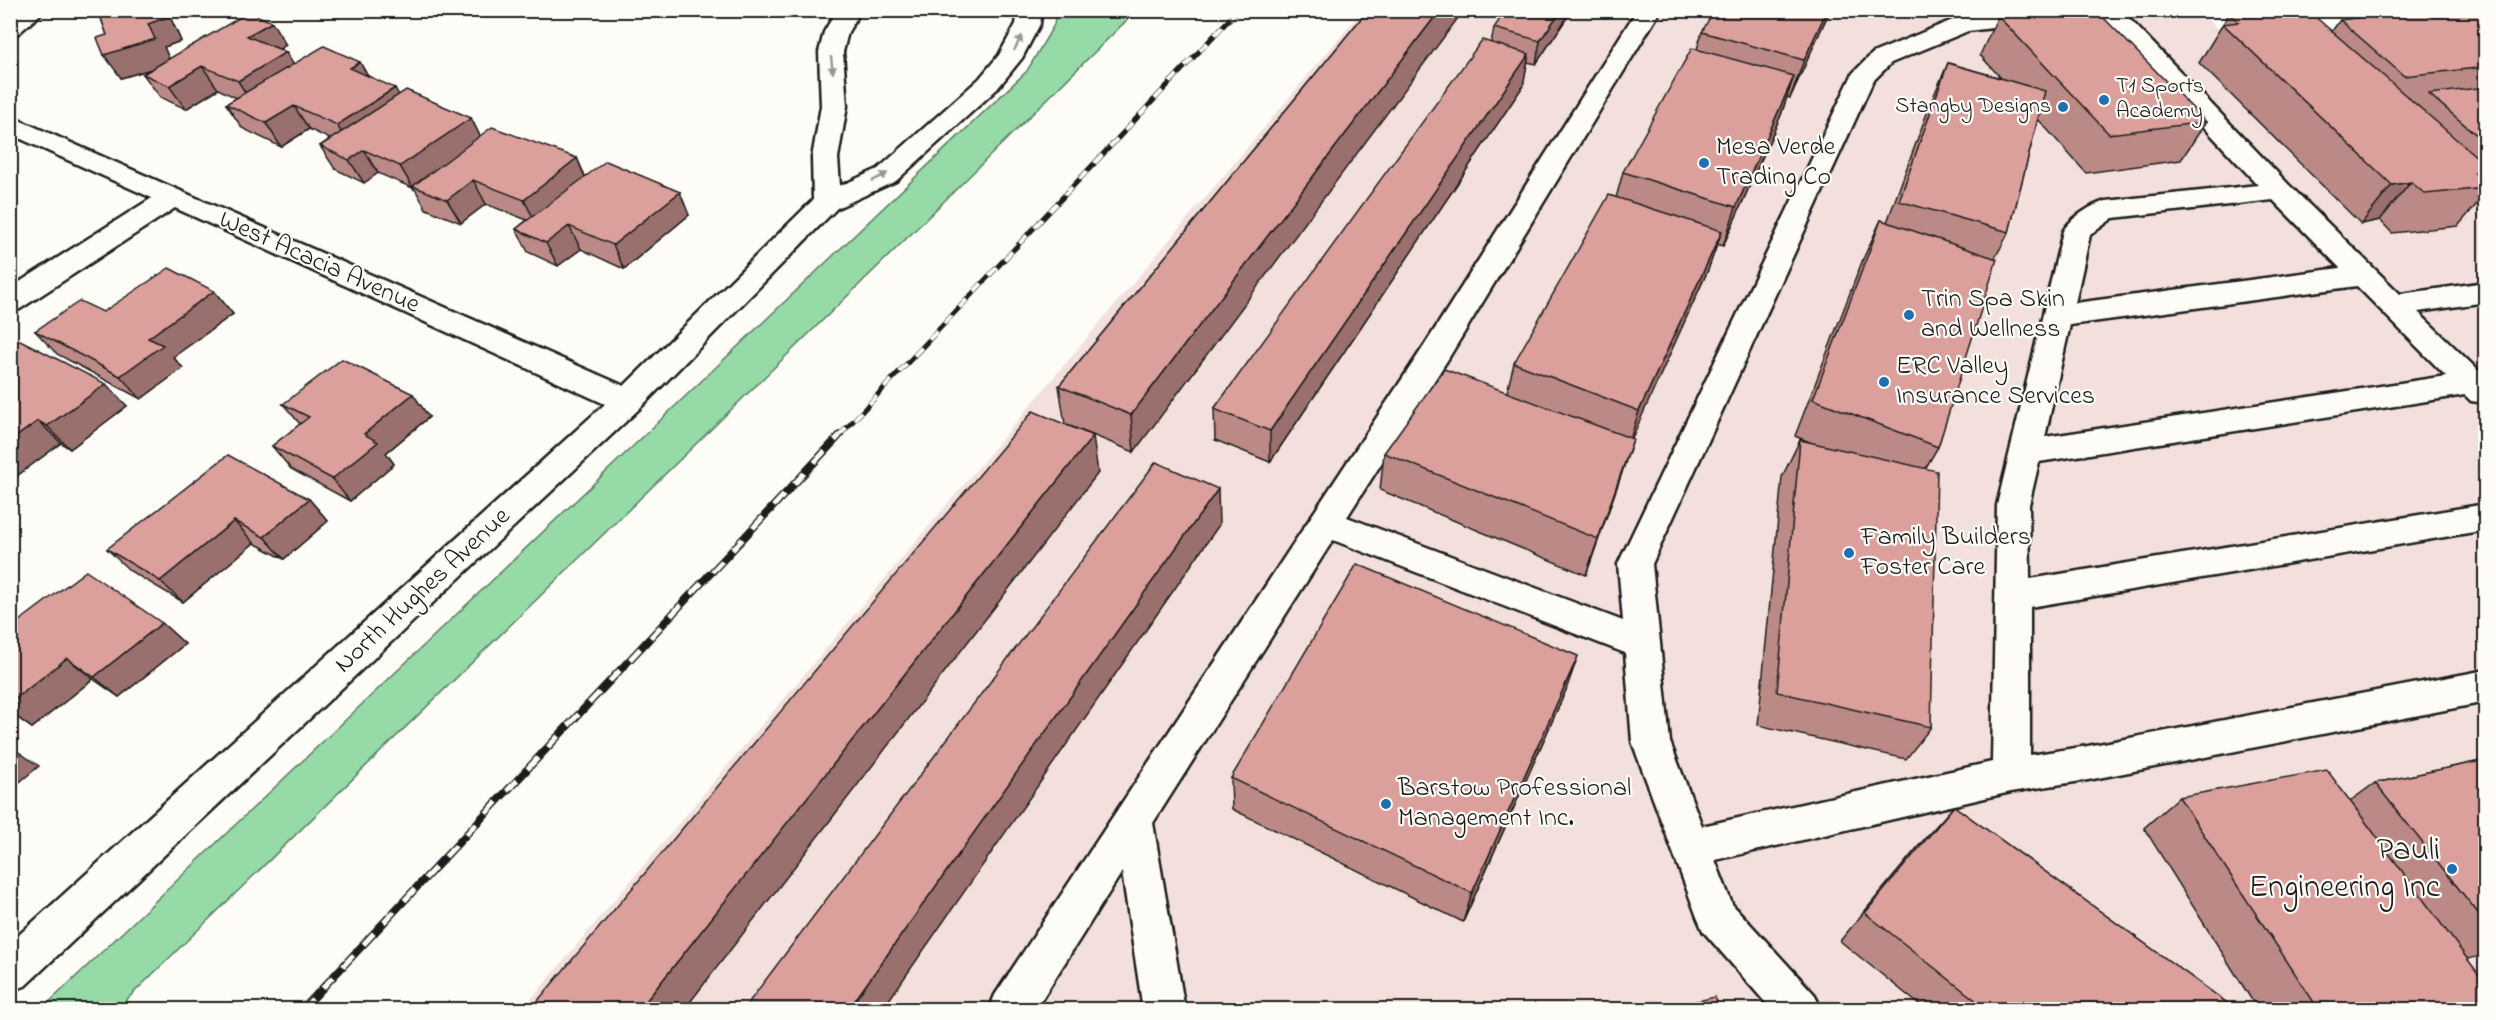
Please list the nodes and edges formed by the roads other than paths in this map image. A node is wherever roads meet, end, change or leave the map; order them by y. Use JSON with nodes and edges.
{"nodes":[{"id":1,"x":33,"y":10,"type":"edge"},
{"id":2,"x":849,"y":10,"type":"edge"},
{"id":3,"x":1030,"y":10,"type":"edge"},
{"id":4,"x":1649,"y":10,"type":"edge"},
{"id":5,"x":2083,"y":10,"type":"edge"},
{"id":6,"x":2107,"y":10,"type":"edge"},
{"id":7,"x":10,"y":28,"type":"edge"},
{"id":8,"x":10,"y":124,"type":"edge"},
{"id":9,"x":2278,"y":191,"type":"junction"},
{"id":10,"x":173,"y":197,"type":"junction"},
{"id":11,"x":827,"y":202,"type":"junction"},
{"id":12,"x":2362,"y":275,"type":"junction"},
{"id":13,"x":2486,"y":292,"type":"edge"},
{"id":14,"x":10,"y":302,"type":"edge"},
{"id":15,"x":2393,"y":305,"type":"junction"},
{"id":16,"x":2057,"y":316,"type":"junction"},
{"id":17,"x":2478,"y":390,"type":"edge"},
{"id":18,"x":628,"y":401,"type":"junction"},
{"id":19,"x":2026,"y":452,"type":"junction"},
{"id":20,"x":2486,"y":517,"type":"edge"},
{"id":21,"x":1326,"y":523,"type":"junction"},
{"id":22,"x":2013,"y":596,"type":"junction"},
{"id":23,"x":1642,"y":644,"type":"junction"},
{"id":24,"x":2486,"y":686,"type":"edge"},
{"id":25,"x":2011,"y":775,"type":"junction"},
{"id":26,"x":1133,"y":820,"type":"junction"},
{"id":27,"x":1690,"y":847,"type":"junction"},
{"id":28,"x":10,"y":971,"type":"edge"},
{"id":29,"x":1010,"y":1010,"type":"edge"},
{"id":30,"x":1164,"y":1010,"type":"edge"},
{"id":31,"x":1800,"y":1010,"type":"edge"}],
"edges":[{"from":1,"to":7,"type":"street"},
{"from":2,"to":11,"type":"street","one_way":true},
{"from":11,"to":3,"type":"street","one_way":true},
{"from":4,"to":21,"type":"street"},
{"from":5,"to":23,"type":"street"},
{"from":6,"to":9,"type":"street"},
{"from":8,"to":10,"type":"street","name":"West Acacia Avenue"},
{"from":9,"to":12,"type":"street"},
{"from":9,"to":16,"type":"street"},
{"from":10,"to":14,"type":"street"},
{"from":10,"to":18,"type":"street","name":"West Acacia Avenue"},
{"from":11,"to":18,"type":"street","name":"North Hughes Avenue"},
{"from":12,"to":15,"type":"street"},
{"from":12,"to":16,"type":"street"},
{"from":13,"to":15,"type":"street"},
{"from":15,"to":17,"type":"street"},
{"from":16,"to":19,"type":"street"},
{"from":17,"to":19,"type":"street"},
{"from":18,"to":28,"type":"street","name":"North Hughes Avenue"},
{"from":19,"to":22,"type":"street"},
{"from":20,"to":22,"type":"street"},
{"from":21,"to":23,"type":"street"},
{"from":21,"to":26,"type":"street"},
{"from":22,"to":25,"type":"street"},
{"from":23,"to":27,"type":"street"},
{"from":24,"to":25,"type":"street"},
{"from":25,"to":27,"type":"street"},
{"from":26,"to":29,"type":"street"},
{"from":26,"to":30,"type":"street"},
{"from":27,"to":31,"type":"street"}]}
